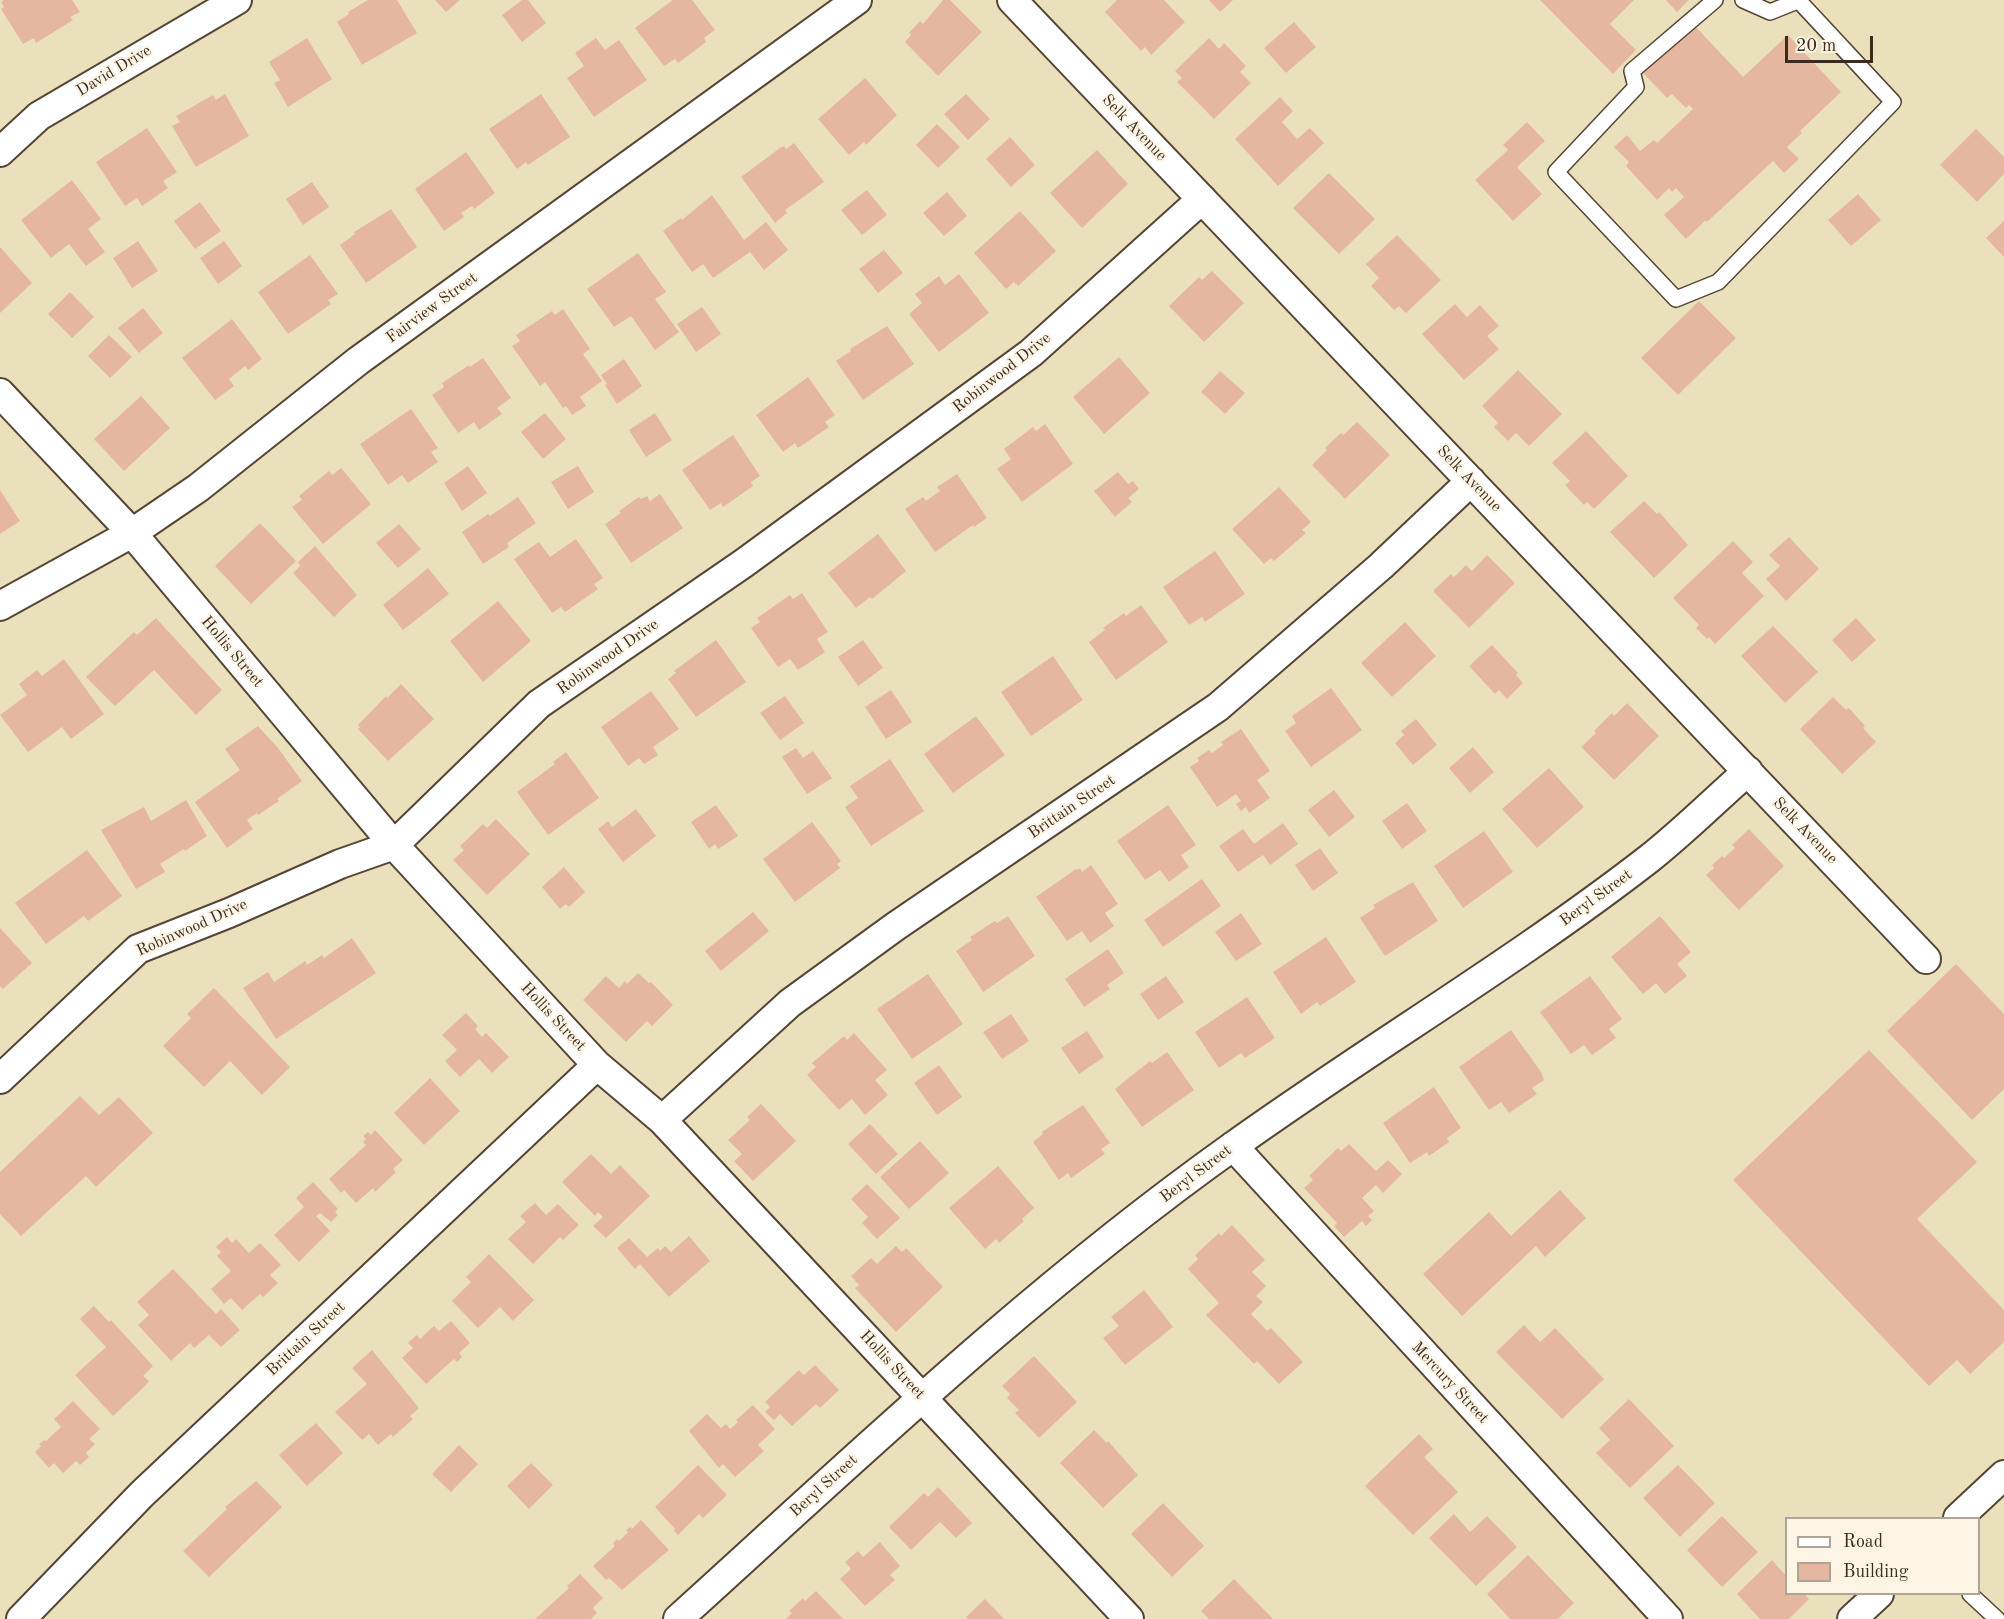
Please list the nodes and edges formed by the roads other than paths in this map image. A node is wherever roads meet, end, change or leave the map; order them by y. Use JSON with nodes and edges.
{"nodes":[{"id":1,"x":237,"y":0,"type":"edge"},
{"id":2,"x":858,"y":0,"type":"edge"},
{"id":3,"x":1012,"y":0,"type":"edge"},
{"id":4,"x":1715,"y":0,"type":"edge"},
{"id":5,"x":1743,"y":0,"type":"edge"},
{"id":6,"x":1799,"y":1,"type":"edge"},
{"id":7,"x":0,"y":152,"type":"edge"},
{"id":8,"x":1202,"y":199,"type":"junction"},
{"id":9,"x":0,"y":393,"type":"edge"},
{"id":10,"x":1471,"y":481,"type":"junction"},
{"id":11,"x":132,"y":533,"type":"junction"},
{"id":12,"x":0,"y":606,"type":"edge"},
{"id":13,"x":1748,"y":771,"type":"junction"},
{"id":14,"x":394,"y":845,"type":"junction"},
{"id":15,"x":1926,"y":959,"type":"dead end"},
{"id":16,"x":597,"y":1065,"type":"junction"},
{"id":17,"x":0,"y":1079,"type":"edge"},
{"id":18,"x":662,"y":1120,"type":"junction"},
{"id":19,"x":1233,"y":1146,"type":"junction"},
{"id":20,"x":922,"y":1398,"type":"junction"},
{"id":21,"x":2004,"y":1475,"type":"edge"},
{"id":22,"x":1959,"y":1517,"type":"edge"},
{"id":23,"x":1877,"y":1595,"type":"edge"},
{"id":24,"x":1972,"y":1595,"type":"edge"},
{"id":25,"x":21,"y":1619,"type":"edge"},
{"id":26,"x":678,"y":1619,"type":"edge"},
{"id":27,"x":1130,"y":1619,"type":"edge"},
{"id":28,"x":1668,"y":1619,"type":"edge"},
{"id":29,"x":1852,"y":1619,"type":"edge"},
{"id":30,"x":1997,"y":1619,"type":"edge"}],
"edges":[{"from":1,"to":7,"type":"street","name":"David Drive"},
{"from":2,"to":11,"type":"street","name":"Fairview Street"},
{"from":3,"to":8,"type":"street","name":"Selk Avenue"},
{"from":4,"to":6,"type":"lane"},
{"from":5,"to":6,"type":"lane"},
{"from":8,"to":10,"type":"street","name":"Selk Avenue"},
{"from":8,"to":14,"type":"street","name":"Robinwood Drive"},
{"from":9,"to":11,"type":"street","name":"Hollis Street"},
{"from":10,"to":13,"type":"street","name":"Selk Avenue"},
{"from":10,"to":18,"type":"street","name":"Brittain Street"},
{"from":11,"to":12,"type":"street","name":"Fairview Street"},
{"from":11,"to":14,"type":"street","name":"Hollis Street"},
{"from":13,"to":15,"type":"street","name":"Selk Avenue"},
{"from":13,"to":19,"type":"street","name":"Beryl Street"},
{"from":14,"to":16,"type":"street","name":"Hollis Street"},
{"from":14,"to":17,"type":"street","name":"Robinwood Drive"},
{"from":16,"to":18,"type":"street","name":"Hollis Street"},
{"from":16,"to":25,"type":"street","name":"Brittain Street"},
{"from":18,"to":20,"type":"street","name":"Hollis Street"},
{"from":19,"to":20,"type":"street","name":"Beryl Street"},
{"from":19,"to":28,"type":"street","name":"Mercury Street"},
{"from":20,"to":26,"type":"street","name":"Beryl Street"},
{"from":20,"to":27,"type":"street","name":"Hollis Street"},
{"from":21,"to":22,"type":"street"},
{"from":23,"to":29,"type":"street"},
{"from":24,"to":30,"type":"lane"}]}
